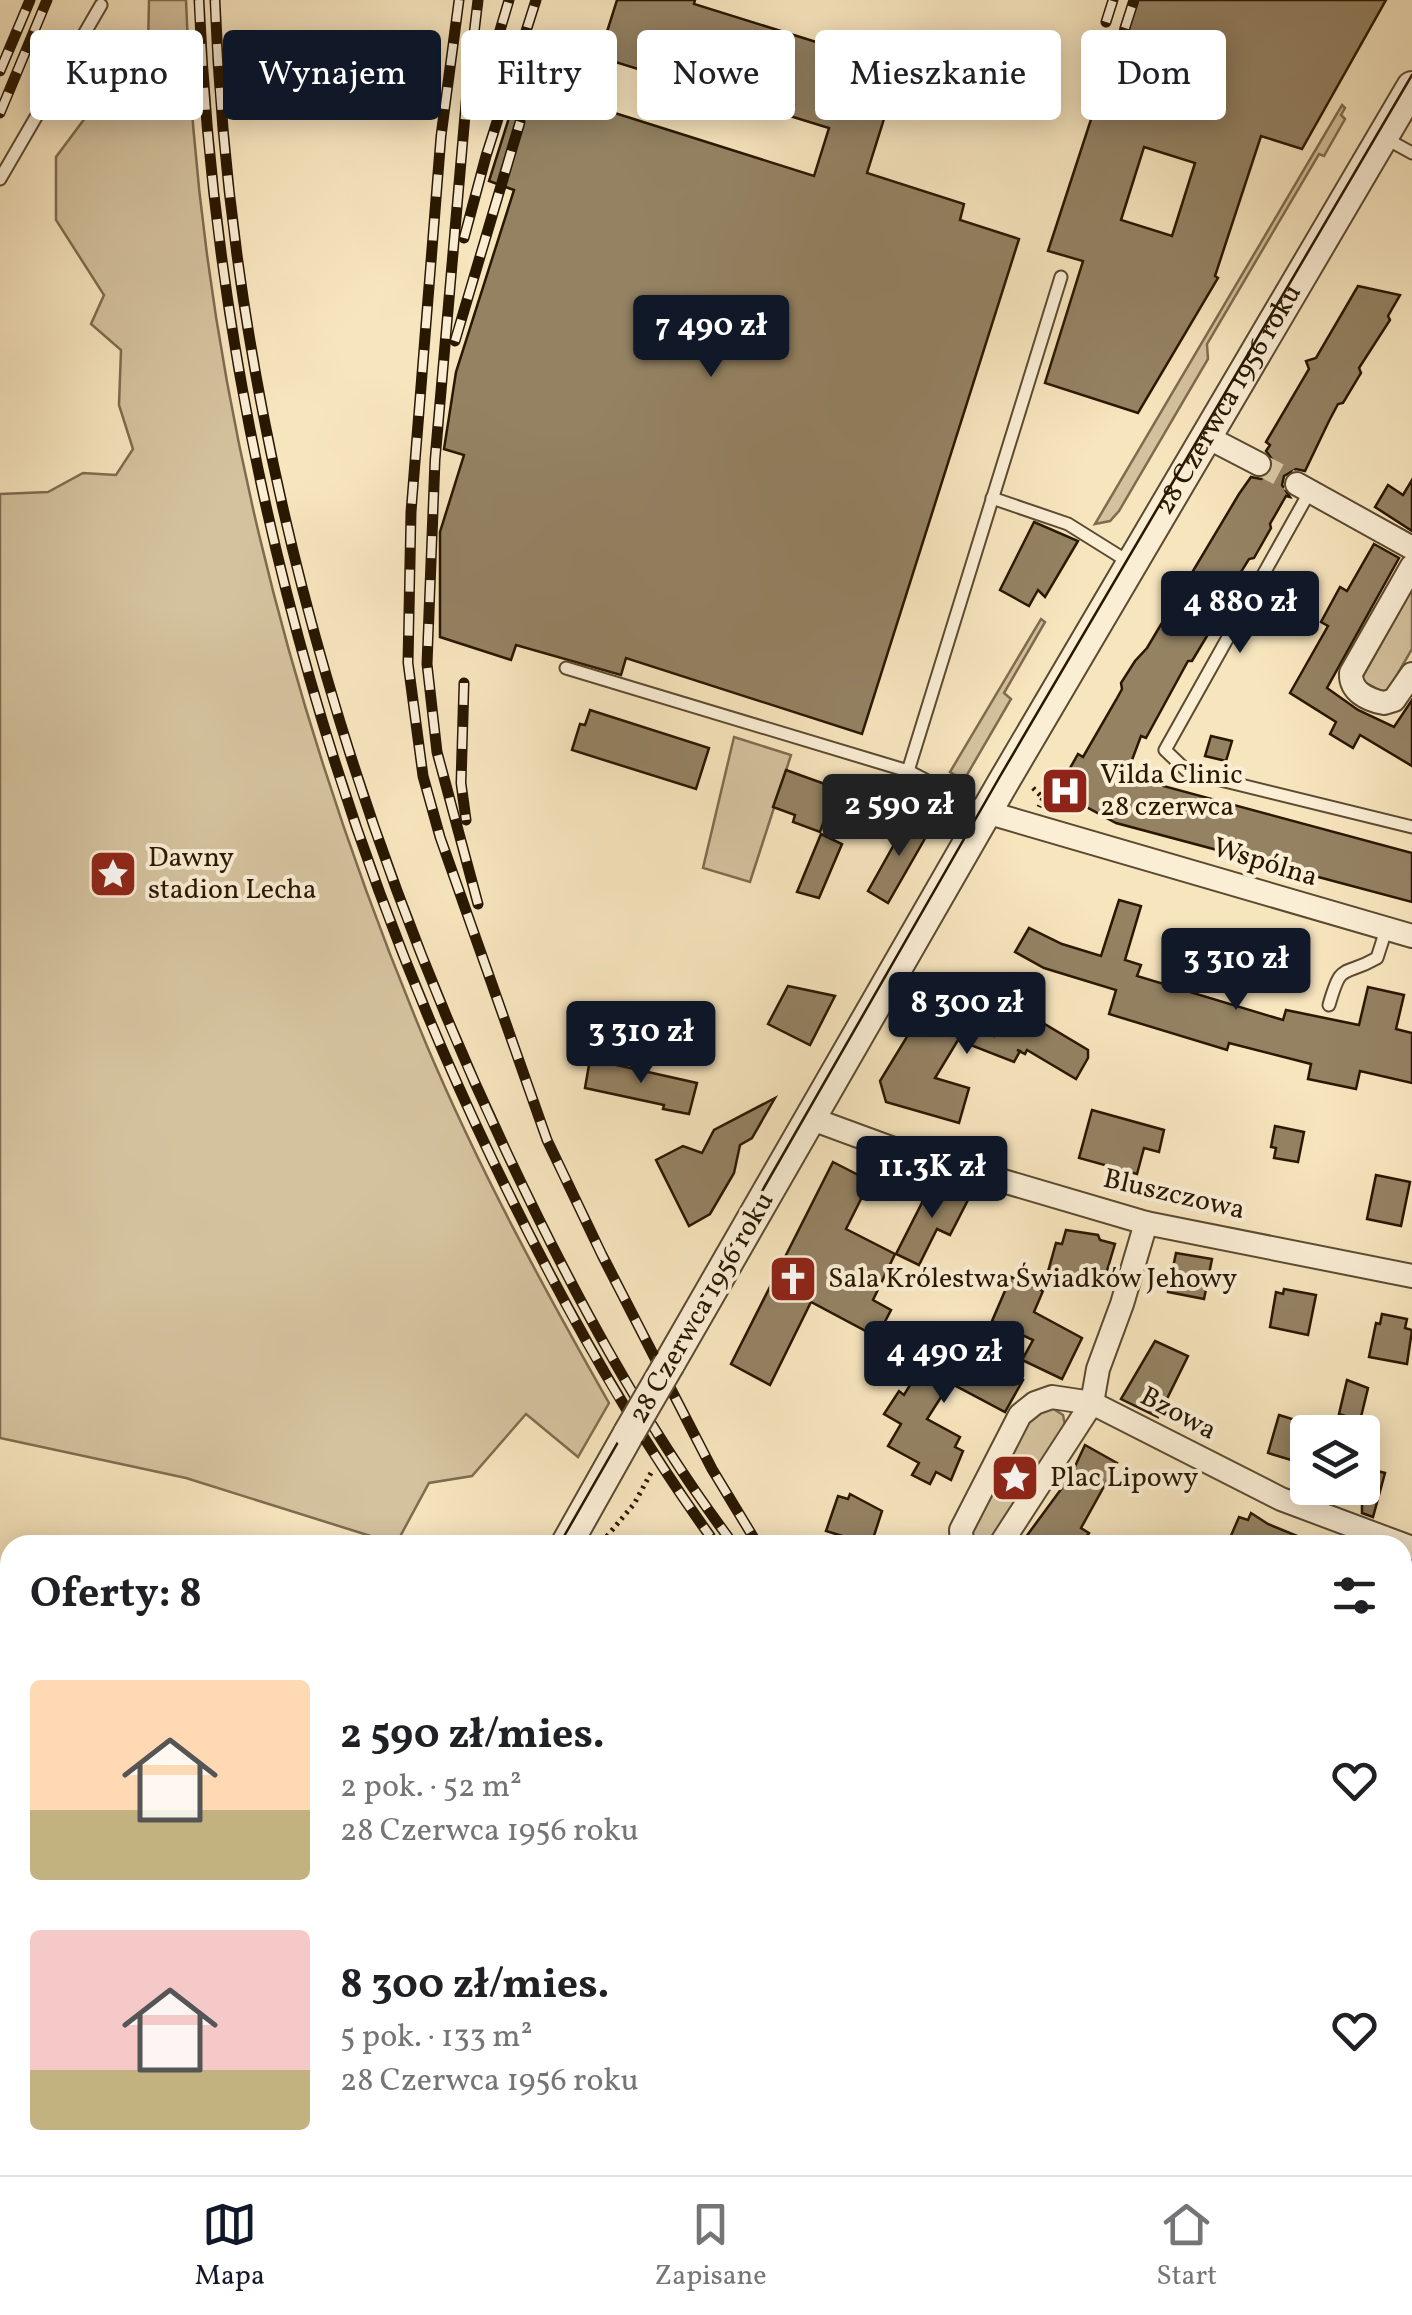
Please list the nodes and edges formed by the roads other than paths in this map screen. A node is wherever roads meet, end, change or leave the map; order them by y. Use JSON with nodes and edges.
{"nodes":[{"id":1,"x":101,"y":5,"type":"dead end"},
{"id":2,"x":1412,"y":87,"type":"edge"},
{"id":3,"x":1382,"y":137,"type":"junction"},
{"id":4,"x":1412,"y":153,"type":"edge"},
{"id":5,"x":0,"y":179,"type":"edge"},
{"id":6,"x":1061,"y":277,"type":"dead end"},
{"id":7,"x":1207,"y":437,"type":"junction"},
{"id":8,"x":1259,"y":464,"type":"tunnel mouth"},
{"id":9,"x":1304,"y":488,"type":"joint"},
{"id":10,"x":992,"y":498,"type":"junction"},
{"id":11,"x":1412,"y":548,"type":"edge"},
{"id":12,"x":1132,"y":564,"type":"junction"},
{"id":13,"x":1412,"y":566,"type":"edge"},
{"id":14,"x":566,"y":668,"type":"dead end"},
{"id":15,"x":1412,"y":674,"type":"edge"},
{"id":16,"x":908,"y":771,"type":"junction"},
{"id":17,"x":986,"y":812,"type":"junction"},
{"id":18,"x":1412,"y":827,"type":"edge"},
{"id":19,"x":1386,"y":930,"type":"junction"},
{"id":20,"x":1412,"y":936,"type":"edge"},
{"id":21,"x":1329,"y":1005,"type":"dead end"},
{"id":22,"x":812,"y":1119,"type":"junction"},
{"id":23,"x":1146,"y":1223,"type":"junction"},
{"id":24,"x":1412,"y":1276,"type":"edge"},
{"id":25,"x":1092,"y":1403,"type":"junction"},
{"id":26,"x":572,"y":1535,"type":"edge"},
{"id":27,"x":961,"y":1535,"type":"edge"},
{"id":28,"x":1006,"y":1535,"type":"edge"},
{"id":29,"x":1378,"y":1535,"type":"edge"}],
"edges":[{"from":1,"to":5,"type":"lane"},
{"from":2,"to":3,"type":"street","name":"28 Czerwca 1956 roku"},
{"from":3,"to":4,"type":"lane"},
{"from":3,"to":7,"type":"street","name":"28 Czerwca 1956 roku"},
{"from":6,"to":10,"type":"lane"},
{"from":7,"to":8,"type":"street"},
{"from":7,"to":12,"type":"street","name":"28 Czerwca 1956 roku"},
{"from":9,"to":11,"type":"street"},
{"from":9,"to":18,"type":"lane"},
{"from":10,"to":12,"type":"lane"},
{"from":10,"to":16,"type":"lane"},
{"from":12,"to":17,"type":"street","name":"28 Czerwca 1956 roku"},
{"from":13,"to":15,"type":"street"},
{"from":14,"to":16,"type":"lane"},
{"from":16,"to":17,"type":"lane"},
{"from":17,"to":19,"type":"street","name":"Wspólna"},
{"from":17,"to":22,"type":"street","name":"28 Czerwca 1956 roku"},
{"from":19,"to":20,"type":"street","name":"Wspólna"},
{"from":19,"to":21,"type":"lane"},
{"from":22,"to":23,"type":"street","name":"Bluszczowa"},
{"from":22,"to":26,"type":"street","name":"28 Czerwca 1956 roku","bridge":true},
{"from":23,"to":24,"type":"street","name":"Bluszczowa"},
{"from":23,"to":25,"type":"street"},
{"from":25,"to":27,"type":"street"},
{"from":25,"to":28,"type":"street"},
{"from":25,"to":29,"type":"street","name":"Bzowa"}]}
